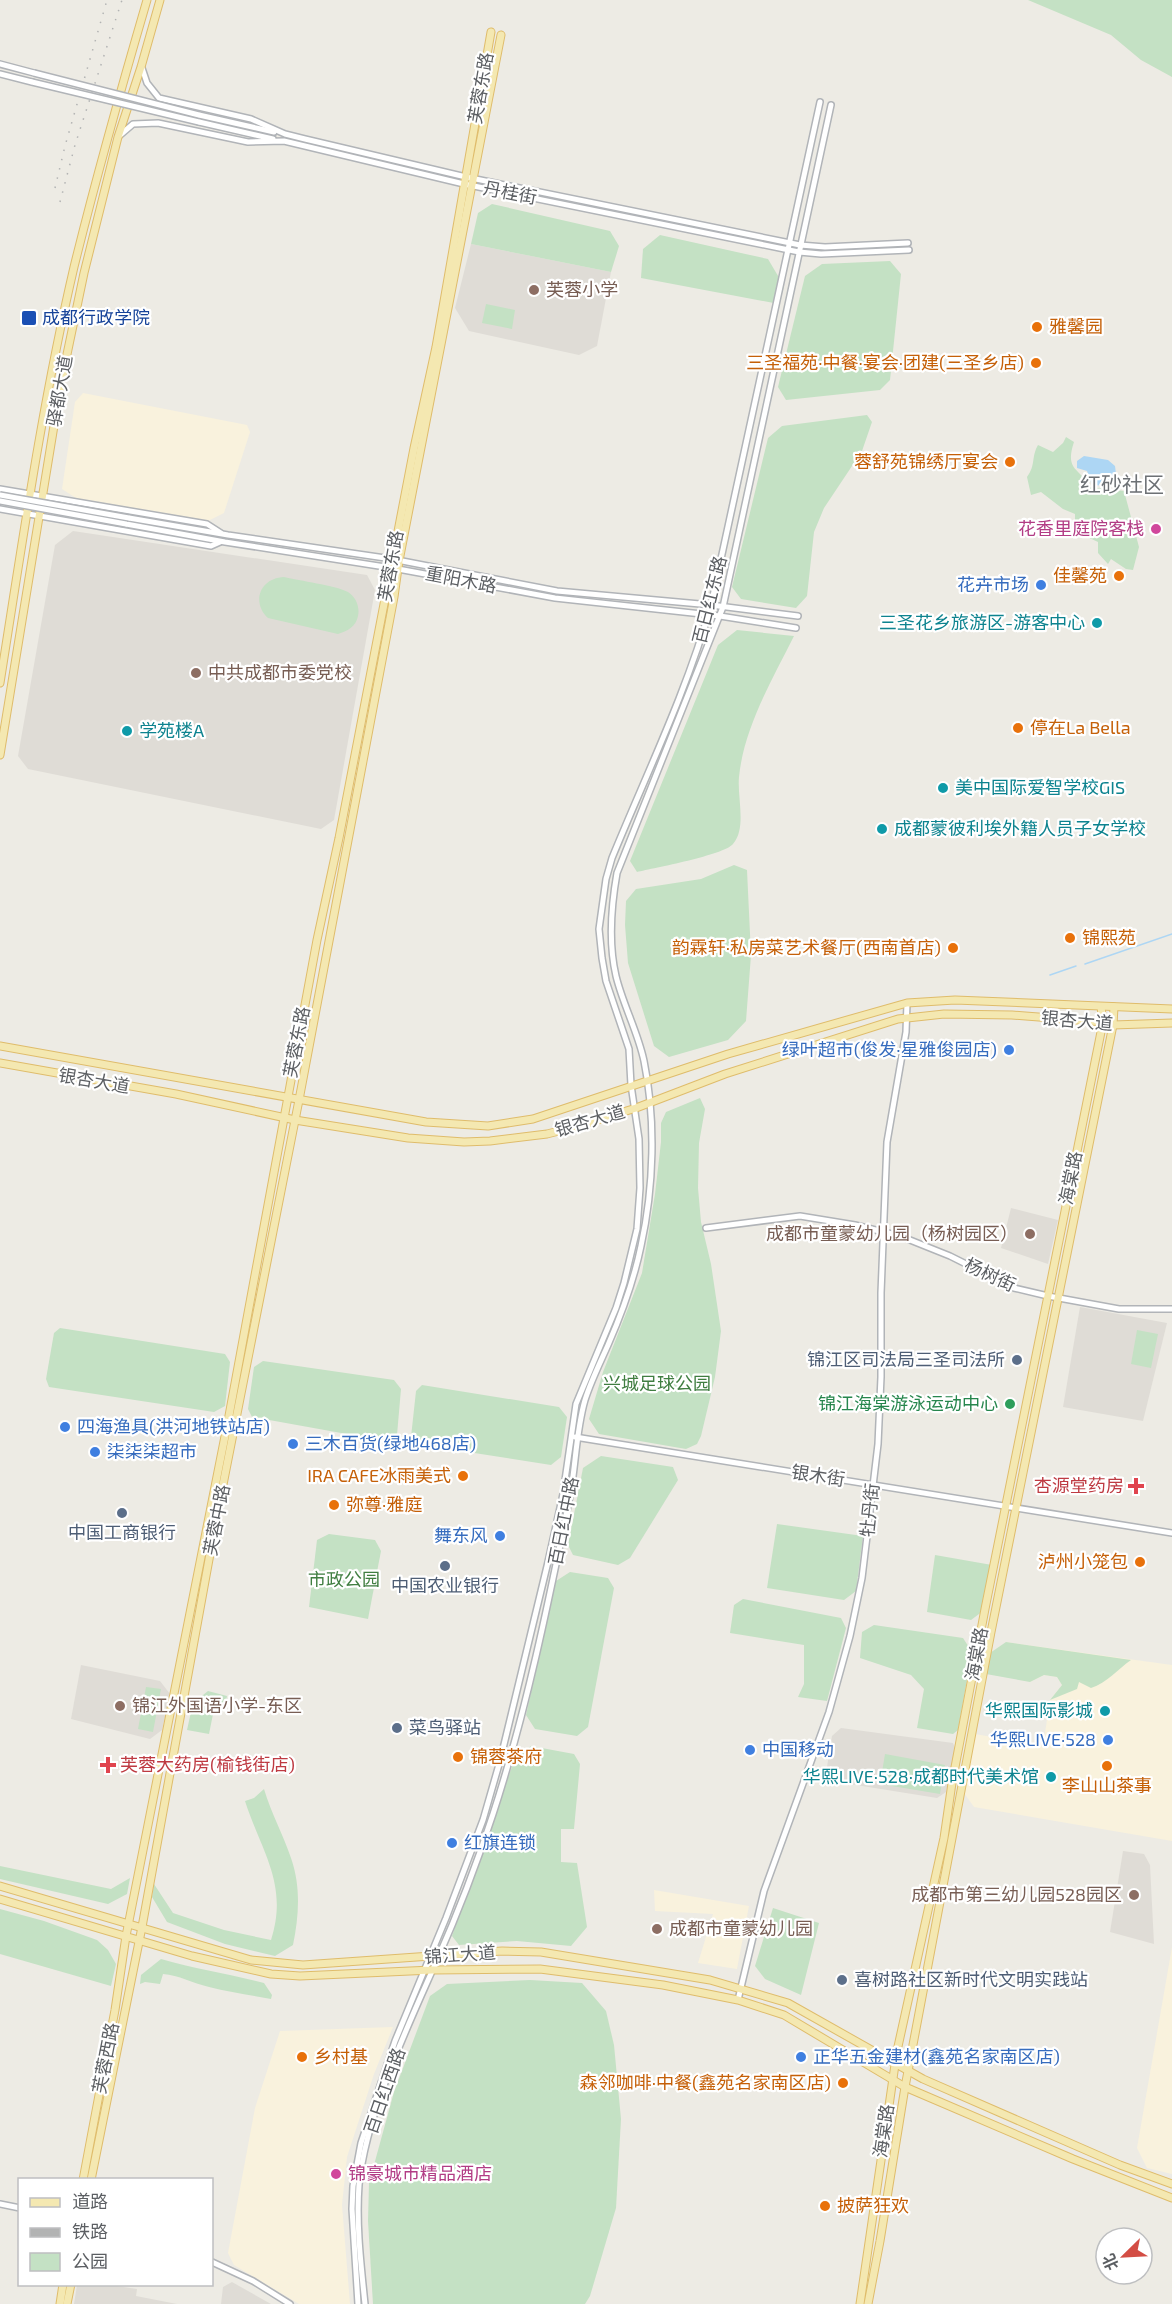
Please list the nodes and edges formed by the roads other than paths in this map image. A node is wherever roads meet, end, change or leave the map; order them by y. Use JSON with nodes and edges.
{"nodes":[{"id":1,"x":147,"y":0,"type":"edge"},
{"id":2,"x":160,"y":0,"type":"edge"},
{"id":3,"x":491,"y":33,"type":"dead end"},
{"id":4,"x":501,"y":35,"type":"dead end"},
{"id":5,"x":0,"y":64,"type":"edge"},
{"id":6,"x":141,"y":67,"type":"junction"},
{"id":7,"x":0,"y":74,"type":"edge"},
{"id":8,"x":819,"y":102,"type":"dead end"},
{"id":9,"x":831,"y":105,"type":"dead end"},
{"id":10,"x":285,"y":134,"type":"junction"},
{"id":11,"x":118,"y":137,"type":"junction"},
{"id":12,"x":284,"y":141,"type":"junction"},
{"id":13,"x":469,"y":181,"type":"junction"},
{"id":14,"x":908,"y":243,"type":"dead end"},
{"id":15,"x":800,"y":245,"type":"junction"},
{"id":16,"x":788,"y":246,"type":"junction"},
{"id":17,"x":909,"y":250,"type":"dead end"},
{"id":18,"x":799,"y":252,"type":"junction"},
{"id":19,"x":0,"y":489,"type":"edge"},
{"id":20,"x":30,"y":494,"type":"junction"},
{"id":21,"x":0,"y":495,"type":"edge"},
{"id":22,"x":43,"y":496,"type":"junction"},
{"id":23,"x":0,"y":501,"type":"edge"},
{"id":24,"x":0,"y":509,"type":"edge"},
{"id":25,"x":27,"y":514,"type":"junction"},
{"id":26,"x":40,"y":515,"type":"junction"},
{"id":27,"x":128,"y":521,"type":"junction"},
{"id":28,"x":222,"y":534,"type":"junction"},
{"id":29,"x":222,"y":542,"type":"junction"},
{"id":30,"x":395,"y":564,"type":"junction"},
{"id":31,"x":711,"y":605,"type":"junction"},
{"id":32,"x":723,"y":607,"type":"junction"},
{"id":33,"x":708,"y":615,"type":"junction"},
{"id":34,"x":720,"y":616,"type":"junction"},
{"id":35,"x":798,"y":616,"type":"dead end"},
{"id":36,"x":796,"y":628,"type":"dead end"},
{"id":37,"x":0,"y":683,"type":"edge"},
{"id":38,"x":0,"y":755,"type":"edge"},
{"id":39,"x":907,"y":1003,"type":"junction"},
{"id":40,"x":1101,"y":1007,"type":"junction"},
{"id":41,"x":1113,"y":1007,"type":"junction"},
{"id":42,"x":1172,"y":1008,"type":"edge"},
{"id":43,"x":907,"y":1018,"type":"junction"},
{"id":44,"x":1103,"y":1022,"type":"junction"},
{"id":45,"x":1172,"y":1023,"type":"edge"},
{"id":46,"x":1113,"y":1025,"type":"junction"},
{"id":47,"x":0,"y":1046,"type":"edge"},
{"id":48,"x":0,"y":1063,"type":"edge"},
{"id":49,"x":646,"y":1080,"type":"junction"},
{"id":50,"x":631,"y":1085,"type":"junction"},
{"id":51,"x":286,"y":1098,"type":"junction"},
{"id":52,"x":299,"y":1100,"type":"junction"},
{"id":53,"x":649,"y":1103,"type":"junction"},
{"id":54,"x":636,"y":1108,"type":"junction"},
{"id":55,"x":283,"y":1118,"type":"junction"},
{"id":56,"x":295,"y":1120,"type":"junction"},
{"id":57,"x":706,"y":1228,"type":"dead end"},
{"id":58,"x":883,"y":1232,"type":"junction"},
{"id":59,"x":1048,"y":1296,"type":"junction"},
{"id":60,"x":1058,"y":1298,"type":"junction"},
{"id":61,"x":1172,"y":1309,"type":"edge"},
{"id":62,"x":575,"y":1437,"type":"junction"},
{"id":63,"x":873,"y":1485,"type":"junction"},
{"id":64,"x":1006,"y":1506,"type":"junction"},
{"id":65,"x":1017,"y":1508,"type":"junction"},
{"id":66,"x":1172,"y":1533,"type":"edge"},
{"id":67,"x":0,"y":1886,"type":"edge"},
{"id":68,"x":0,"y":1899,"type":"edge"},
{"id":69,"x":129,"y":1923,"type":"junction"},
{"id":70,"x":142,"y":1927,"type":"junction"},
{"id":71,"x":126,"y":1936,"type":"junction"},
{"id":72,"x":139,"y":1940,"type":"junction"},
{"id":73,"x":439,"y":1956,"type":"junction"},
{"id":74,"x":429,"y":1957,"type":"junction"},
{"id":75,"x":432,"y":1970,"type":"junction"},
{"id":76,"x":424,"y":1971,"type":"junction"},
{"id":77,"x":741,"y":1988,"type":"junction"},
{"id":78,"x":738,"y":2000,"type":"junction"},
{"id":79,"x":895,"y":2063,"type":"junction"},
{"id":80,"x":908,"y":2071,"type":"junction"},
{"id":81,"x":892,"y":2080,"type":"junction"},
{"id":82,"x":905,"y":2087,"type":"junction"},
{"id":83,"x":1078,"y":2147,"type":"junction"},
{"id":84,"x":1073,"y":2159,"type":"junction"},
{"id":85,"x":83,"y":2178,"type":"edge"},
{"id":86,"x":91,"y":2178,"type":"edge"},
{"id":87,"x":1172,"y":2184,"type":"edge"},
{"id":88,"x":1172,"y":2198,"type":"edge"},
{"id":89,"x":0,"y":2204,"type":"edge"},
{"id":90,"x":18,"y":2208,"type":"edge"},
{"id":91,"x":213,"y":2262,"type":"edge"},
{"id":92,"x":63,"y":2286,"type":"edge"},
{"id":93,"x":71,"y":2286,"type":"edge"},
{"id":94,"x":60,"y":2304,"type":"edge"},
{"id":95,"x":67,"y":2304,"type":"edge"},
{"id":96,"x":290,"y":2304,"type":"edge"},
{"id":97,"x":358,"y":2304,"type":"edge"},
{"id":98,"x":365,"y":2304,"type":"edge"},
{"id":99,"x":860,"y":2304,"type":"edge"},
{"id":100,"x":868,"y":2304,"type":"edge"}],
"edges":[{"from":1,"to":20,"type":"main road","name":"驿都大道"},
{"from":2,"to":6,"type":"main road","name":"驿都大道"},
{"from":3,"to":13,"type":"main road","name":"芙蓉东路"},
{"from":4,"to":13,"type":"main road","name":"芙蓉东路"},
{"from":5,"to":10,"type":"street","bridge":true},
{"from":6,"to":10,"type":"street","name":"丹桂街"},
{"from":6,"to":11,"type":"main road","name":"驿都大道"},
{"from":7,"to":12,"type":"street","bridge":true},
{"from":8,"to":16,"type":"street","name":"百日红东路"},
{"from":9,"to":15,"type":"street","name":"百日红东路"},
{"from":10,"to":13,"type":"street","name":"丹桂街"},
{"from":11,"to":12,"type":"street","name":"丹桂街"},
{"from":11,"to":22,"type":"main road","name":"驿都大道"},
{"from":12,"to":13,"type":"street","name":"丹桂街"},
{"from":13,"to":16,"type":"street","name":"丹桂街"},
{"from":13,"to":30,"type":"main road","name":"芙蓉东路"},
{"from":14,"to":15,"type":"street","name":"丹桂街"},
{"from":15,"to":16,"type":"street","name":"丹桂街"},
{"from":15,"to":18,"type":"street","name":"百日红东路"},
{"from":16,"to":18,"type":"street","name":"丹桂街"},
{"from":16,"to":31,"type":"street","name":"百日红东路"},
{"from":17,"to":18,"type":"street","name":"丹桂街"},
{"from":18,"to":32,"type":"street","name":"百日红东路"},
{"from":19,"to":20,"type":"street"},
{"from":20,"to":22,"type":"street"},
{"from":20,"to":25,"type":"main road","name":"驿都大道"},
{"from":21,"to":27,"type":"street","bridge":true},
{"from":22,"to":26,"type":"main road","name":"驿都大道"},
{"from":22,"to":28,"type":"street"},
{"from":23,"to":27,"type":"street","bridge":true},
{"from":24,"to":25,"type":"street"},
{"from":25,"to":26,"type":"street"},
{"from":25,"to":37,"type":"main road","name":"驿都大道"},
{"from":26,"to":29,"type":"street"},
{"from":26,"to":38,"type":"main road","name":"驿都大道"},
{"from":27,"to":28,"type":"street","name":"重阳木路"},
{"from":27,"to":29,"type":"street","name":"重阳木路"},
{"from":28,"to":30,"type":"street","name":"重阳木路"},
{"from":29,"to":30,"type":"street","name":"重阳木路"},
{"from":30,"to":31,"type":"street","name":"重阳木路"},
{"from":30,"to":33,"type":"street","name":"重阳木路"},
{"from":30,"to":51,"type":"main road","name":"芙蓉东路"},
{"from":30,"to":52,"type":"main road","name":"芙蓉东路"},
{"from":31,"to":32,"type":"street","name":"重阳木路"},
{"from":31,"to":33,"type":"street","name":"百日红东路"},
{"from":32,"to":34,"type":"street","name":"百日红东路"},
{"from":32,"to":35,"type":"street","name":"重阳木路"},
{"from":33,"to":34,"type":"street","name":"重阳木路"},
{"from":33,"to":50,"type":"street","name":"百日红东路"},
{"from":34,"to":36,"type":"street","name":"重阳木路"},
{"from":34,"to":49,"type":"street","name":"百日红东路"},
{"from":39,"to":40,"type":"main road","name":"银杏大道"},
{"from":39,"to":43,"type":"street","name":"牡丹街"},
{"from":39,"to":49,"type":"main road","name":"银杏大道"},
{"from":40,"to":41,"type":"main road","name":"银杏大道"},
{"from":40,"to":44,"type":"main road","name":"海棠路"},
{"from":41,"to":42,"type":"main road","name":"银杏大道"},
{"from":41,"to":46,"type":"main road","name":"海棠路"},
{"from":43,"to":44,"type":"main road","name":"银杏大道"},
{"from":43,"to":53,"type":"main road","name":"银杏大道"},
{"from":43,"to":58,"type":"street","name":"牡丹街"},
{"from":44,"to":46,"type":"main road","name":"银杏大道"},
{"from":44,"to":59,"type":"main road","name":"海棠路"},
{"from":45,"to":46,"type":"main road","name":"银杏大道"},
{"from":46,"to":60,"type":"main road","name":"海棠路"},
{"from":47,"to":51,"type":"main road","name":"银杏大道"},
{"from":48,"to":55,"type":"main road","name":"银杏大道"},
{"from":49,"to":50,"type":"main road","name":"银杏大道"},
{"from":49,"to":53,"type":"street","name":"百日红中路"},
{"from":50,"to":52,"type":"main road","name":"银杏大道"},
{"from":50,"to":54,"type":"street","name":"百日红中路"},
{"from":51,"to":52,"type":"main road","name":"银杏大道"},
{"from":51,"to":55,"type":"main road","name":"芙蓉中路"},
{"from":52,"to":56,"type":"main road","name":"芙蓉中路"},
{"from":53,"to":54,"type":"main road","name":"银杏大道"},
{"from":53,"to":62,"type":"street","name":"百日红中路"},
{"from":54,"to":56,"type":"main road","name":"银杏大道"},
{"from":54,"to":62,"type":"street","name":"百日红中路"},
{"from":55,"to":56,"type":"main road","name":"银杏大道"},
{"from":55,"to":69,"type":"main road","name":"芙蓉中路"},
{"from":56,"to":70,"type":"main road","name":"芙蓉中路"},
{"from":57,"to":58,"type":"street","name":"杨树街"},
{"from":58,"to":59,"type":"street","name":"杨树街"},
{"from":58,"to":63,"type":"street","name":"牡丹街"},
{"from":59,"to":60,"type":"street","name":"杨树街"},
{"from":59,"to":64,"type":"main road","name":"海棠路"},
{"from":60,"to":61,"type":"street","name":"杨树街"},
{"from":60,"to":65,"type":"main road","name":"海棠路"},
{"from":62,"to":63,"type":"street","name":"银木街"},
{"from":62,"to":73,"type":"street","name":"百日红中路"},
{"from":62,"to":74,"type":"street","name":"百日红中路"},
{"from":63,"to":64,"type":"street","name":"银木街"},
{"from":63,"to":77,"type":"street","name":"牡丹街"},
{"from":64,"to":65,"type":"street","name":"银木街"},
{"from":64,"to":79,"type":"main road","name":"海棠路"},
{"from":65,"to":66,"type":"street","name":"银木街"},
{"from":65,"to":80,"type":"main road","name":"海棠路"},
{"from":67,"to":69,"type":"main road","name":"锦江大道"},
{"from":68,"to":71,"type":"main road","name":"锦江大道"},
{"from":69,"to":70,"type":"main road","name":"锦江大道"},
{"from":69,"to":71,"type":"main road","name":"芙蓉中路"},
{"from":70,"to":72,"type":"main road","name":"芙蓉中路"},
{"from":70,"to":74,"type":"main road","name":"锦江大道"},
{"from":71,"to":72,"type":"main road","name":"锦江大道"},
{"from":71,"to":85,"type":"main road","name":"芙蓉西路"},
{"from":72,"to":76,"type":"main road","name":"锦江大道"},
{"from":72,"to":86,"type":"main road","name":"芙蓉西路"},
{"from":73,"to":74,"type":"main road","name":"锦江大道"},
{"from":73,"to":75,"type":"street","name":"百日红西路"},
{"from":73,"to":77,"type":"main road","name":"锦江大道"},
{"from":74,"to":76,"type":"street","name":"百日红西路"},
{"from":75,"to":76,"type":"main road","name":"锦江大道"},
{"from":75,"to":78,"type":"main road","name":"锦江大道"},
{"from":75,"to":98,"type":"street","name":"百日红西路"},
{"from":76,"to":97,"type":"street","name":"百日红西路"},
{"from":77,"to":78,"type":"street","name":"牡丹街"},
{"from":77,"to":79,"type":"main road","name":"锦江大道"},
{"from":78,"to":81,"type":"main road","name":"锦江大道"},
{"from":79,"to":80,"type":"main road","name":"锦江大道"},
{"from":79,"to":81,"type":"main road","name":"海棠路"},
{"from":80,"to":82,"type":"main road","name":"海棠路"},
{"from":80,"to":83,"type":"main road","name":"锦江大道"},
{"from":81,"to":82,"type":"main road","name":"锦江大道"},
{"from":81,"to":99,"type":"main road","name":"海棠路"},
{"from":82,"to":84,"type":"main road","name":"锦江大道"},
{"from":82,"to":100,"type":"main road","name":"海棠路"},
{"from":83,"to":84,"type":"main road"},
{"from":83,"to":87,"type":"main road","name":"锦江大道"},
{"from":84,"to":88,"type":"main road","name":"锦江大道"},
{"from":89,"to":90,"type":"street"},
{"from":91,"to":96,"type":"street"},
{"from":92,"to":94,"type":"main road"},
{"from":93,"to":95,"type":"main road"}]}
